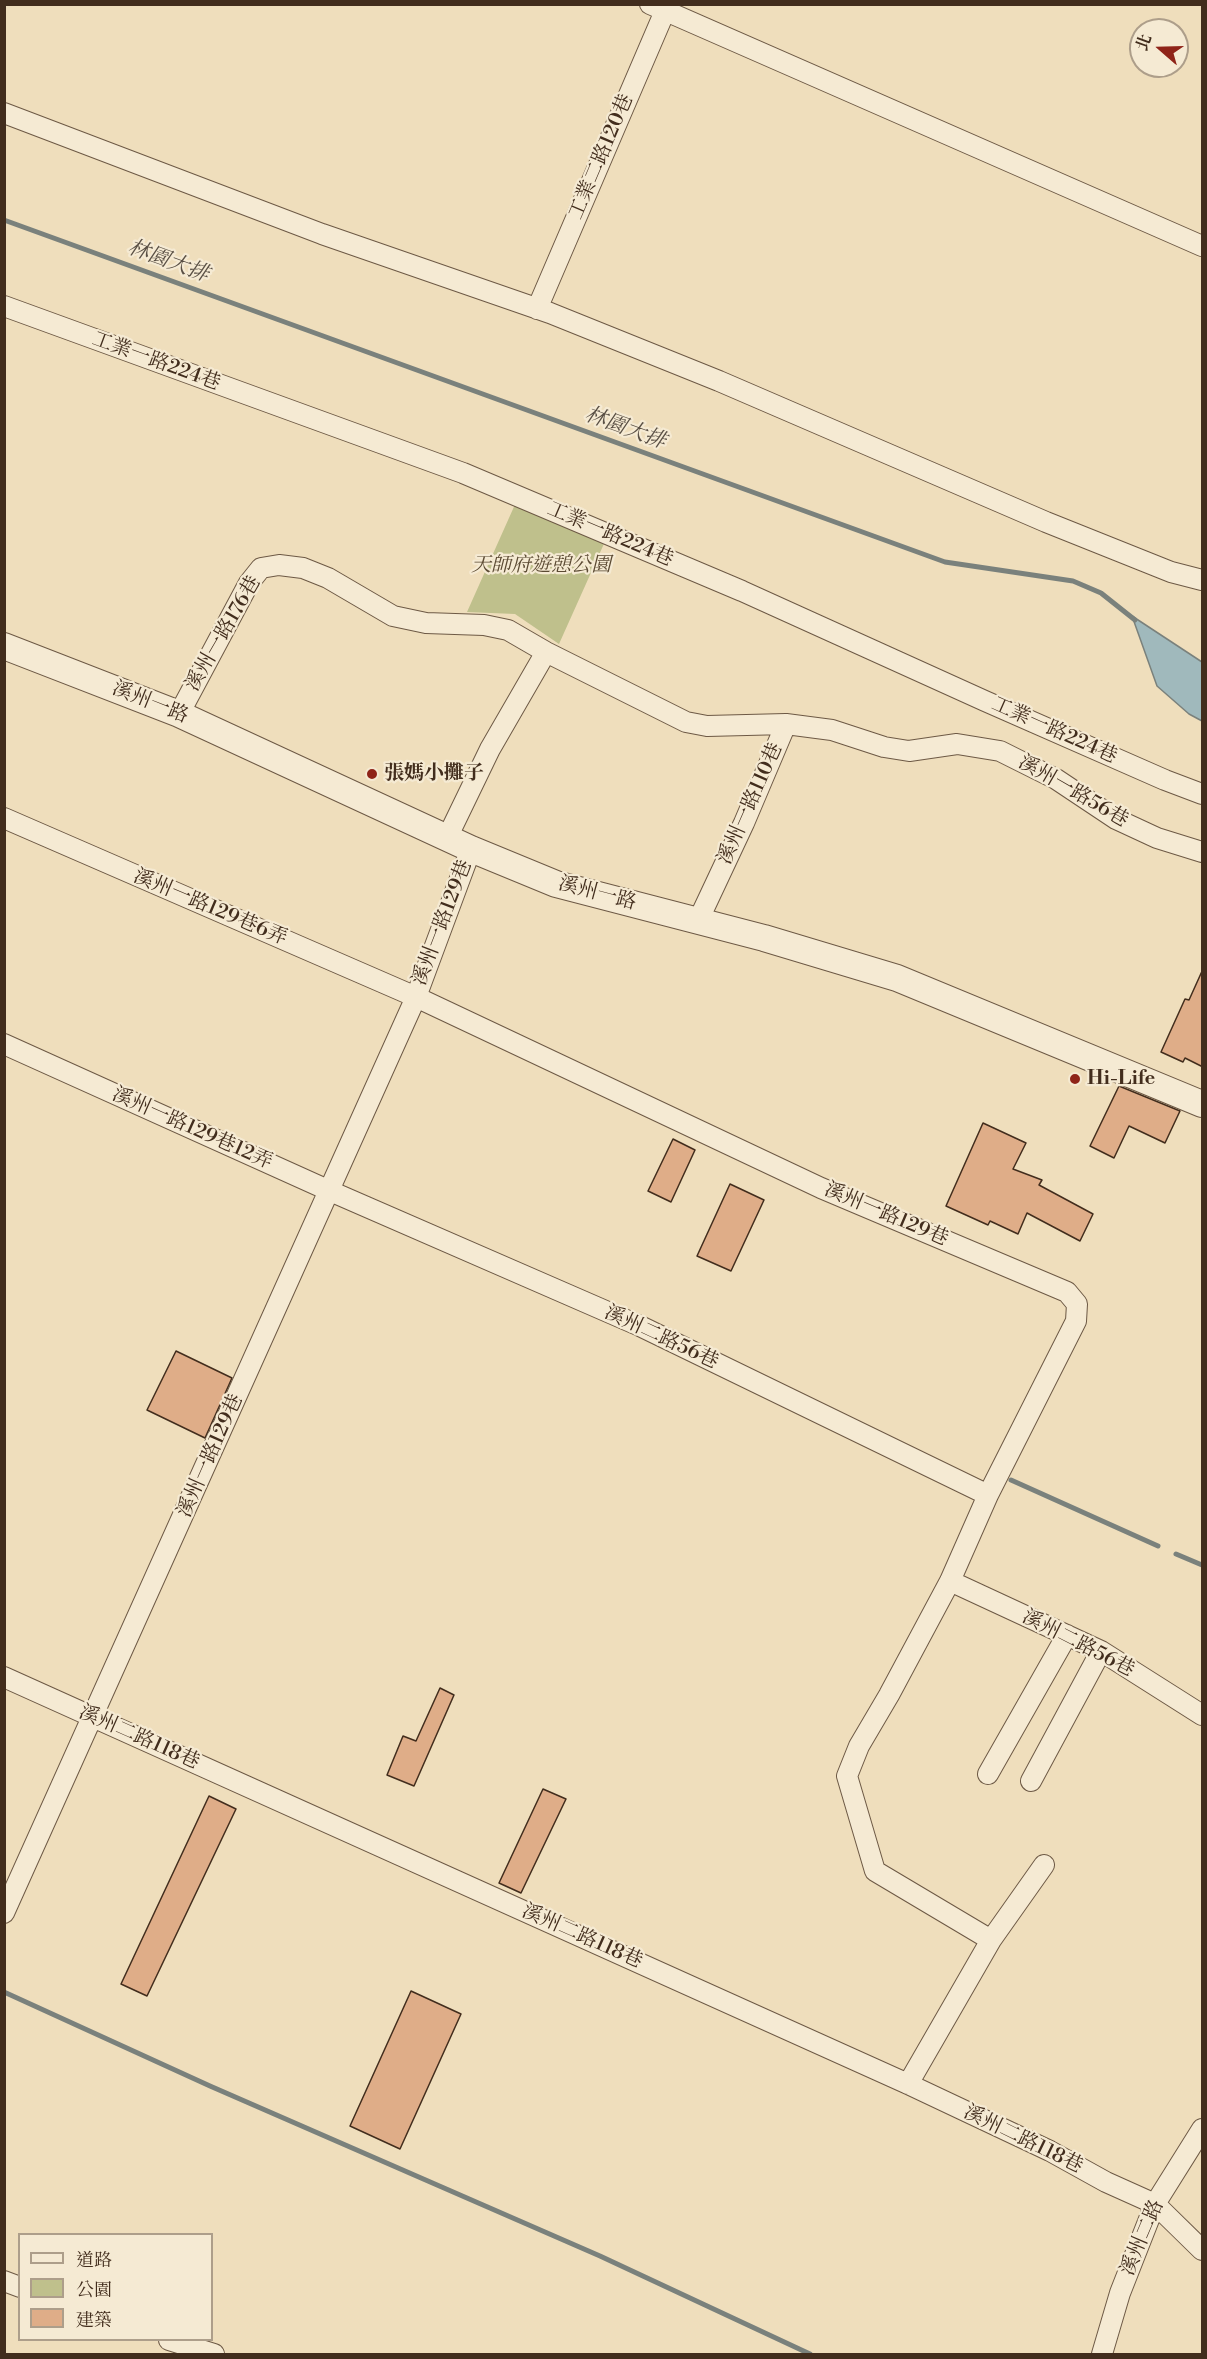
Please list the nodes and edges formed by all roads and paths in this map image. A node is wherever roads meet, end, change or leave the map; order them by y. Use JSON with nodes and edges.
{"nodes":[{"id":1,"x":661,"y":7,"type":"edge"},
{"id":2,"x":4,"y":113,"type":"edge"},
{"id":3,"x":1203,"y":246,"type":"edge"},
{"id":4,"x":4,"y":306,"type":"edge"},
{"id":5,"x":537,"y":309,"type":"junction"},
{"id":6,"x":1203,"y":580,"type":"edge"},
{"id":7,"x":4,"y":646,"type":"edge"},
{"id":8,"x":546,"y":652,"type":"junction"},
{"id":9,"x":178,"y":714,"type":"junction"},
{"id":10,"x":786,"y":724,"type":"junction"},
{"id":11,"x":1203,"y":794,"type":"edge"},
{"id":12,"x":4,"y":818,"type":"edge"},
{"id":13,"x":447,"y":838,"type":"junction"},
{"id":14,"x":471,"y":849,"type":"junction"},
{"id":15,"x":1203,"y":852,"type":"edge"},
{"id":16,"x":698,"y":921,"type":"junction"},
{"id":17,"x":416,"y":997,"type":"junction"},
{"id":18,"x":4,"y":1044,"type":"edge"},
{"id":19,"x":1203,"y":1104,"type":"edge"},
{"id":20,"x":330,"y":1191,"type":"junction"},
{"id":21,"x":988,"y":1495,"type":"junction"},
{"id":22,"x":950,"y":1581,"type":"junction"},
{"id":23,"x":1066,"y":1635,"type":"junction"},
{"id":24,"x":1101,"y":1651,"type":"junction"},
{"id":25,"x":4,"y":1677,"type":"edge"},
{"id":26,"x":1203,"y":1715,"type":"edge"},
{"id":27,"x":93,"y":1717,"type":"junction"},
{"id":28,"x":988,"y":1774,"type":"dead end"},
{"id":29,"x":1031,"y":1781,"type":"dead end"},
{"id":30,"x":1044,"y":1865,"type":"dead end"},
{"id":31,"x":4,"y":1914,"type":"edge"},
{"id":32,"x":991,"y":1940,"type":"junction"},
{"id":33,"x":908,"y":2084,"type":"junction"},
{"id":34,"x":1203,"y":2129,"type":"edge"},
{"id":35,"x":1155,"y":2204,"type":"junction"},
{"id":36,"x":1203,"y":2250,"type":"edge"},
{"id":37,"x":172,"y":2341,"type":"edge"},
{"id":38,"x":214,"y":2355,"type":"edge"},
{"id":39,"x":1102,"y":2355,"type":"edge"}],
"edges":[{"from":1,"to":3,"type":"street"},
{"from":1,"to":5,"type":"street","name":"工業二路120巷"},
{"from":2,"to":5,"type":"street"},
{"from":4,"to":11,"type":"street","name":"工業一路224巷"},
{"from":5,"to":6,"type":"street"},
{"from":7,"to":9,"type":"street","name":"溪州一路"},
{"from":8,"to":9,"type":"street","name":"溪州一路176巷"},
{"from":8,"to":10,"type":"street","name":"溪州一路110巷"},
{"from":8,"to":13,"type":"street"},
{"from":9,"to":13,"type":"street","name":"溪州一路"},
{"from":10,"to":15,"type":"street","name":"溪州一路56巷"},
{"from":10,"to":16,"type":"street","name":"溪州一路110巷"},
{"from":12,"to":17,"type":"street","name":"溪州一路129巷6弄"},
{"from":13,"to":14,"type":"street","name":"溪州一路"},
{"from":14,"to":16,"type":"street","name":"溪州一路"},
{"from":14,"to":17,"type":"street","name":"溪州一路129巷"},
{"from":16,"to":19,"type":"street","name":"溪州一路"},
{"from":17,"to":20,"type":"street","name":"溪州一路129巷"},
{"from":17,"to":21,"type":"street","name":"溪州一路129巷"},
{"from":18,"to":20,"type":"street","name":"溪州一路129巷12弄"},
{"from":20,"to":21,"type":"street","name":"溪州二路56巷"},
{"from":20,"to":27,"type":"street","name":"溪州一路129巷"},
{"from":21,"to":22,"type":"street","name":"溪州一路129巷"},
{"from":22,"to":23,"type":"street","name":"溪州二路56巷"},
{"from":22,"to":32,"type":"street","name":"溪州一路129巷"},
{"from":23,"to":24,"type":"street","name":"溪州二路56巷"},
{"from":23,"to":28,"type":"street"},
{"from":24,"to":26,"type":"street","name":"溪州二路56巷"},
{"from":24,"to":29,"type":"street"},
{"from":25,"to":27,"type":"street","name":"溪州二路118巷"},
{"from":27,"to":31,"type":"street","name":"溪州一路129巷"},
{"from":27,"to":33,"type":"street","name":"溪州二路118巷"},
{"from":30,"to":32,"type":"street"},
{"from":32,"to":33,"type":"street"},
{"from":33,"to":35,"type":"street","name":"溪州二路118巷"},
{"from":34,"to":35,"type":"street","name":"溪州二路"},
{"from":35,"to":36,"type":"street","name":"溪州二路118巷"},
{"from":35,"to":39,"type":"street","name":"溪州二路"},
{"from":37,"to":38,"type":"street"}]}
